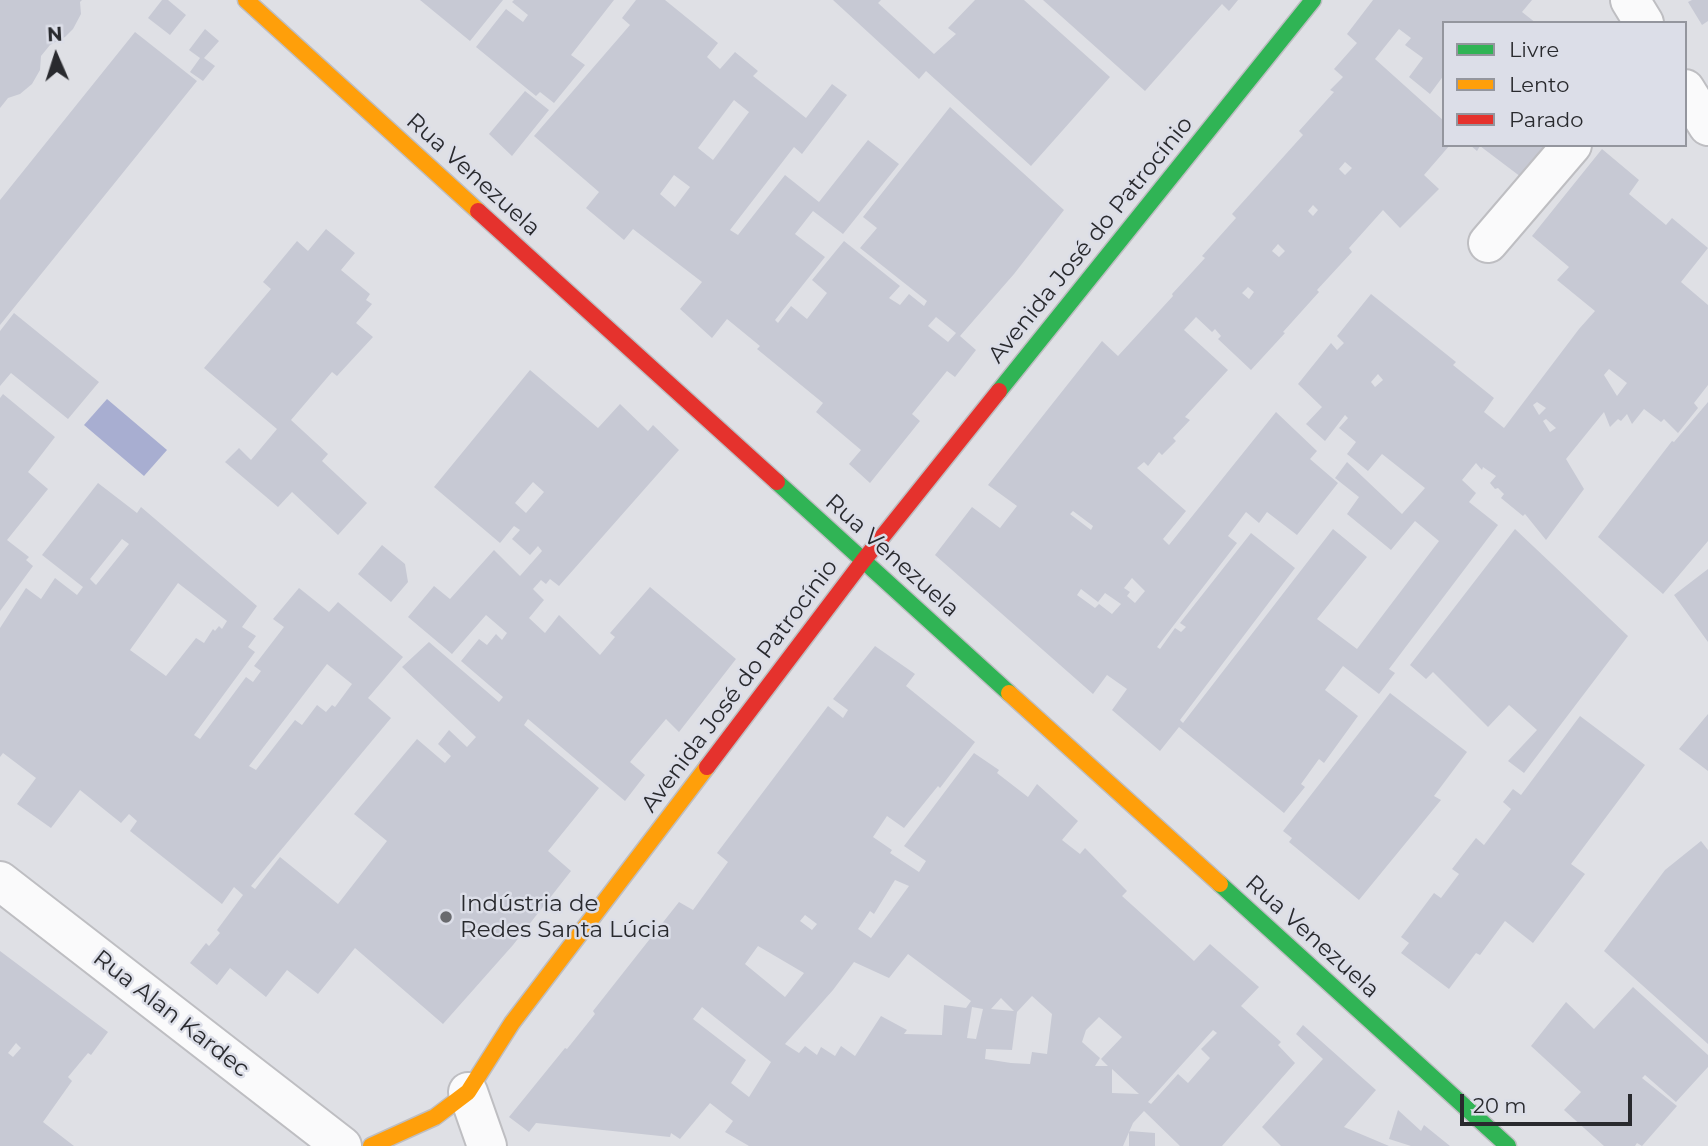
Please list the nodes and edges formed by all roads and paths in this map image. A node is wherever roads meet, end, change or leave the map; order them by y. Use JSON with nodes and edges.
{"nodes":[{"id":1,"x":246,"y":0,"type":"edge"},
{"id":2,"x":1313,"y":0,"type":"edge"},
{"id":3,"x":1630,"y":0,"type":"edge"},
{"id":4,"x":1643,"y":21,"type":"edge"},
{"id":5,"x":1687,"y":92,"type":"edge"},
{"id":6,"x":1708,"y":126,"type":"edge"},
{"id":7,"x":1570,"y":147,"type":"edge"},
{"id":8,"x":1488,"y":243,"type":"dead end"},
{"id":9,"x":863,"y":561,"type":"junction"},
{"id":10,"x":0,"y":881,"type":"edge"},
{"id":11,"x":468,"y":1092,"type":"junction"},
{"id":12,"x":342,"y":1146,"type":"edge"},
{"id":13,"x":371,"y":1146,"type":"edge"},
{"id":14,"x":487,"y":1146,"type":"edge"},
{"id":15,"x":1508,"y":1146,"type":"edge"}],
"edges":[{"from":1,"to":9,"type":"street","name":"Rua Venezuela"},
{"from":2,"to":9,"type":"street","name":"Avenida José do Patrocínio"},
{"from":3,"to":4,"type":"street"},
{"from":5,"to":6,"type":"street"},
{"from":7,"to":8,"type":"street"},
{"from":9,"to":11,"type":"street","name":"Avenida José do Patrocínio"},
{"from":9,"to":15,"type":"street","name":"Rua Venezuela"},
{"from":10,"to":12,"type":"street","name":"Rua Alan Kardec"},
{"from":11,"to":13,"type":"street","name":"Avenida José do Patrocínio"},
{"from":11,"to":14,"type":"street"}]}
